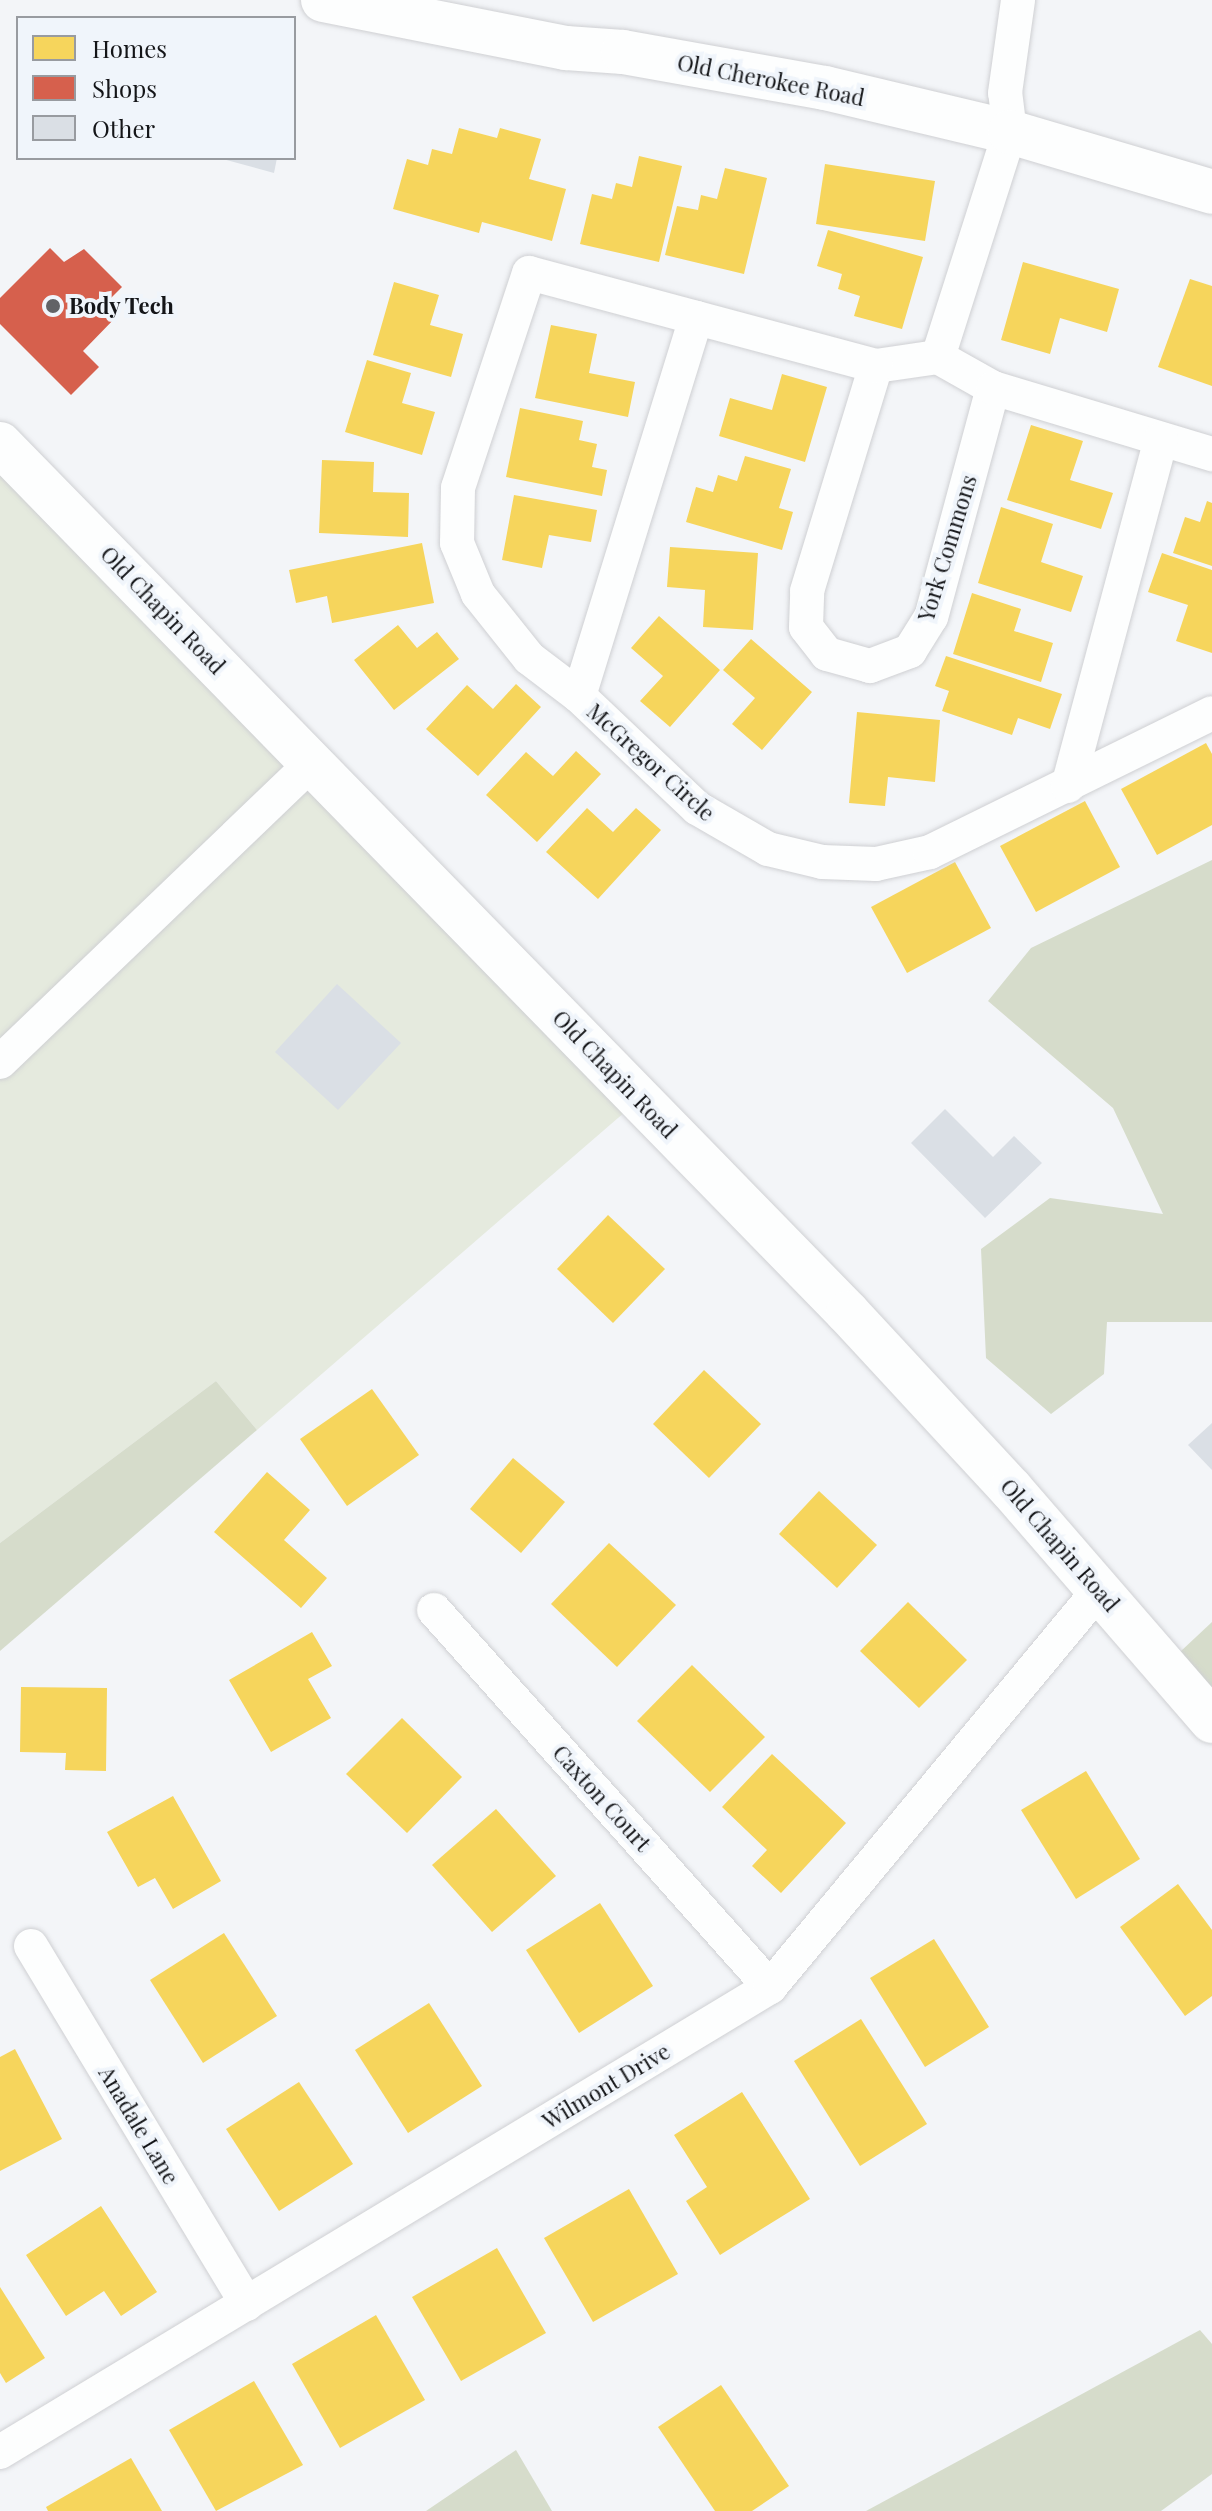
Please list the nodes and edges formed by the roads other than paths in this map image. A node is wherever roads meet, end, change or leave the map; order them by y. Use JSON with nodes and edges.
{"nodes":[{"id":1,"x":323,"y":0,"type":"edge"},
{"id":2,"x":1018,"y":0,"type":"edge"},
{"id":3,"x":1010,"y":132,"type":"junction"},
{"id":4,"x":1212,"y":192,"type":"edge"},
{"id":5,"x":696,"y":318,"type":"junction"},
{"id":6,"x":938,"y":357,"type":"junction"},
{"id":7,"x":876,"y":366,"type":"junction"},
{"id":8,"x":993,"y":388,"type":"junction"},
{"id":9,"x":1161,"y":439,"type":"junction"},
{"id":10,"x":0,"y":444,"type":"edge"},
{"id":11,"x":1212,"y":454,"type":"edge"},
{"id":12,"x":579,"y":696,"type":"junction"},
{"id":13,"x":1212,"y":713,"type":"edge"},
{"id":14,"x":312,"y":763,"type":"junction"},
{"id":15,"x":1068,"y":786,"type":"junction"},
{"id":16,"x":0,"y":1062,"type":"edge"},
{"id":17,"x":1099,"y":1590,"type":"junction"},
{"id":18,"x":434,"y":1610,"type":"dead end"},
{"id":19,"x":1212,"y":1721,"type":"edge"},
{"id":20,"x":31,"y":1946,"type":"dead end"},
{"id":21,"x":770,"y":1987,"type":"junction"},
{"id":22,"x":247,"y":2304,"type":"junction"},
{"id":23,"x":0,"y":2452,"type":"edge"}],
"edges":[{"from":1,"to":3,"type":"street","name":"Old Cherokee Road"},
{"from":2,"to":3,"type":"street"},
{"from":3,"to":4,"type":"street","name":"Old Cherokee Road"},
{"from":3,"to":6,"type":"street"},
{"from":5,"to":7,"type":"street"},
{"from":5,"to":12,"type":"street"},
{"from":5,"to":12,"type":"street","name":"McGregor Circle"},
{"from":6,"to":7,"type":"street"},
{"from":6,"to":8,"type":"street"},
{"from":7,"to":8,"type":"street","name":"York Commons"},
{"from":8,"to":9,"type":"street"},
{"from":9,"to":11,"type":"street"},
{"from":9,"to":15,"type":"street"},
{"from":10,"to":14,"type":"street","name":"Old Chapin Road"},
{"from":12,"to":15,"type":"street","name":"McGregor Circle"},
{"from":13,"to":15,"type":"street","name":"McGregor Circle"},
{"from":14,"to":16,"type":"street"},
{"from":14,"to":17,"type":"street","name":"Old Chapin Road"},
{"from":17,"to":19,"type":"street","name":"Old Chapin Road"},
{"from":17,"to":21,"type":"street","name":"Wilmont Drive"},
{"from":18,"to":21,"type":"street","name":"Caxton Court"},
{"from":20,"to":22,"type":"street","name":"Anadale Lane"},
{"from":21,"to":22,"type":"street","name":"Wilmont Drive"},
{"from":22,"to":23,"type":"street","name":"Wilmont Drive"}]}
